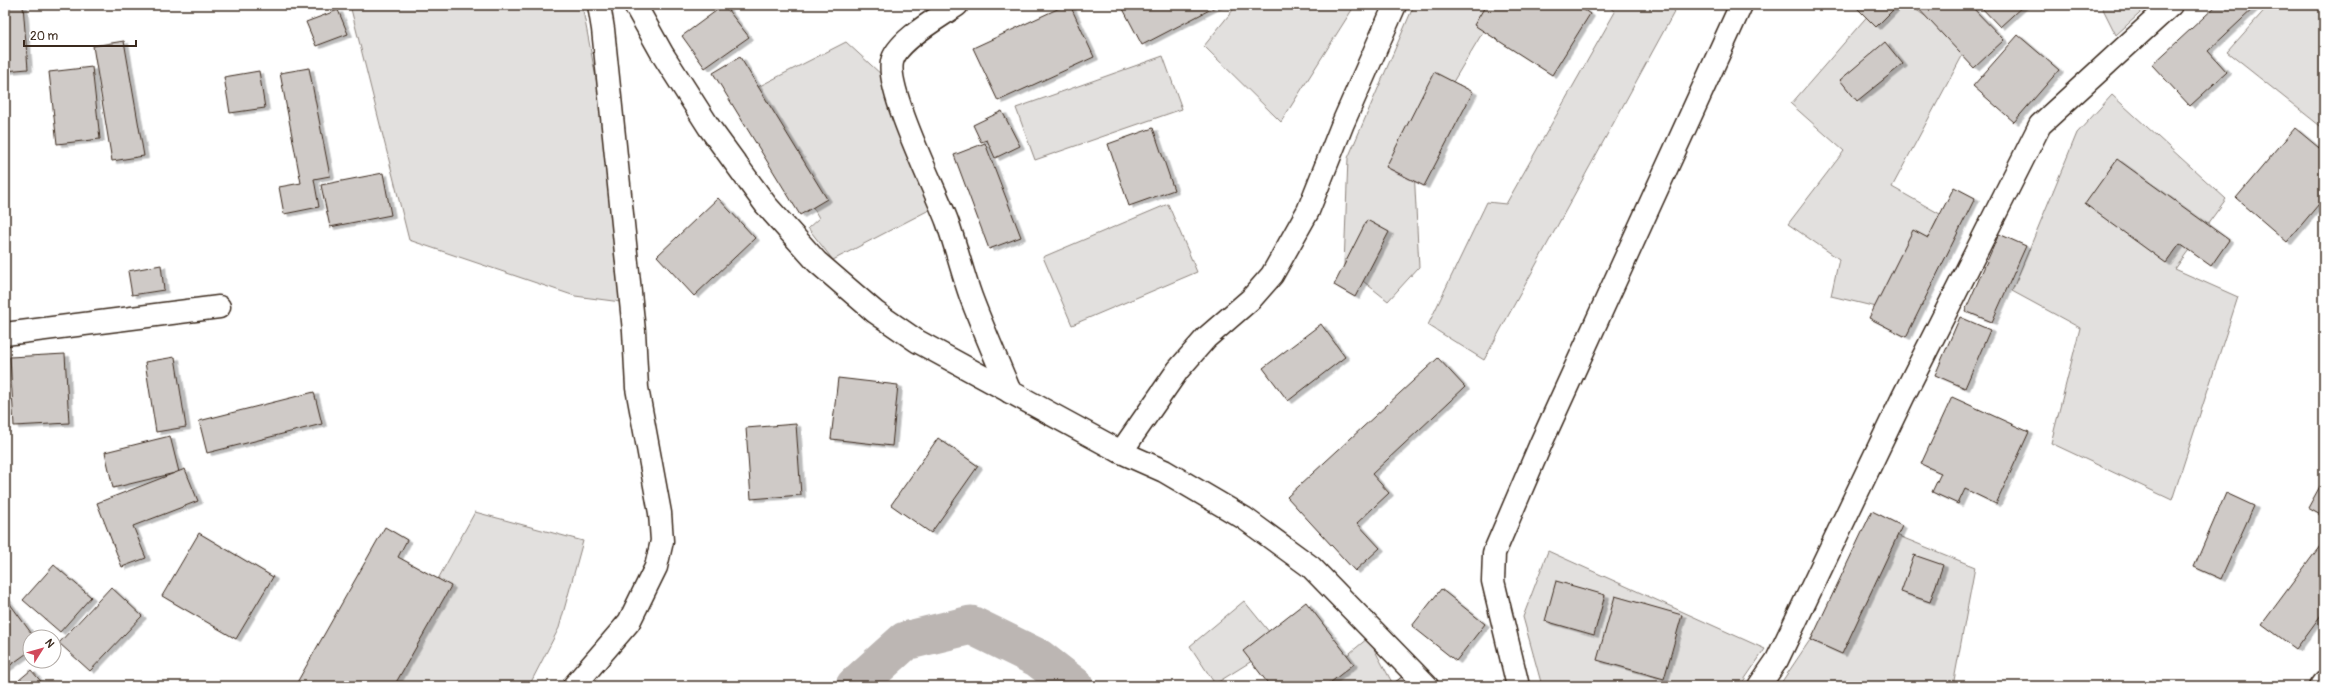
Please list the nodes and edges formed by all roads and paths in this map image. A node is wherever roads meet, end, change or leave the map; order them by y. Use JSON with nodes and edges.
{"nodes":[{"id":1,"x":599,"y":5,"type":"edge"},
{"id":2,"x":635,"y":5,"type":"edge"},
{"id":3,"x":957,"y":5,"type":"edge"},
{"id":4,"x":1395,"y":5,"type":"edge"},
{"id":5,"x":1741,"y":5,"type":"edge"},
{"id":6,"x":2171,"y":5,"type":"edge"},
{"id":7,"x":218,"y":307,"type":"dead end"},
{"id":8,"x":5,"y":334,"type":"edge"},
{"id":9,"x":1010,"y":392,"type":"junction"},
{"id":10,"x":1121,"y":452,"type":"junction"},
{"id":11,"x":2324,"y":682,"type":"edge"},
{"id":12,"x":574,"y":686,"type":"edge"},
{"id":13,"x":1426,"y":686,"type":"edge"},
{"id":14,"x":1518,"y":686,"type":"edge"},
{"id":15,"x":1759,"y":686,"type":"edge"},
{"id":16,"x":2321,"y":686,"type":"edge"}],
"edges":[{"from":1,"to":12,"type":"lane"},
{"from":2,"to":9,"type":"lane"},
{"from":3,"to":9,"type":"lane"},
{"from":4,"to":10,"type":"lane"},
{"from":5,"to":14,"type":"lane"},
{"from":6,"to":15,"type":"lane"},
{"from":7,"to":8,"type":"lane"},
{"from":9,"to":10,"type":"lane"},
{"from":10,"to":13,"type":"lane"},
{"from":11,"to":16,"type":"lane"}]}
